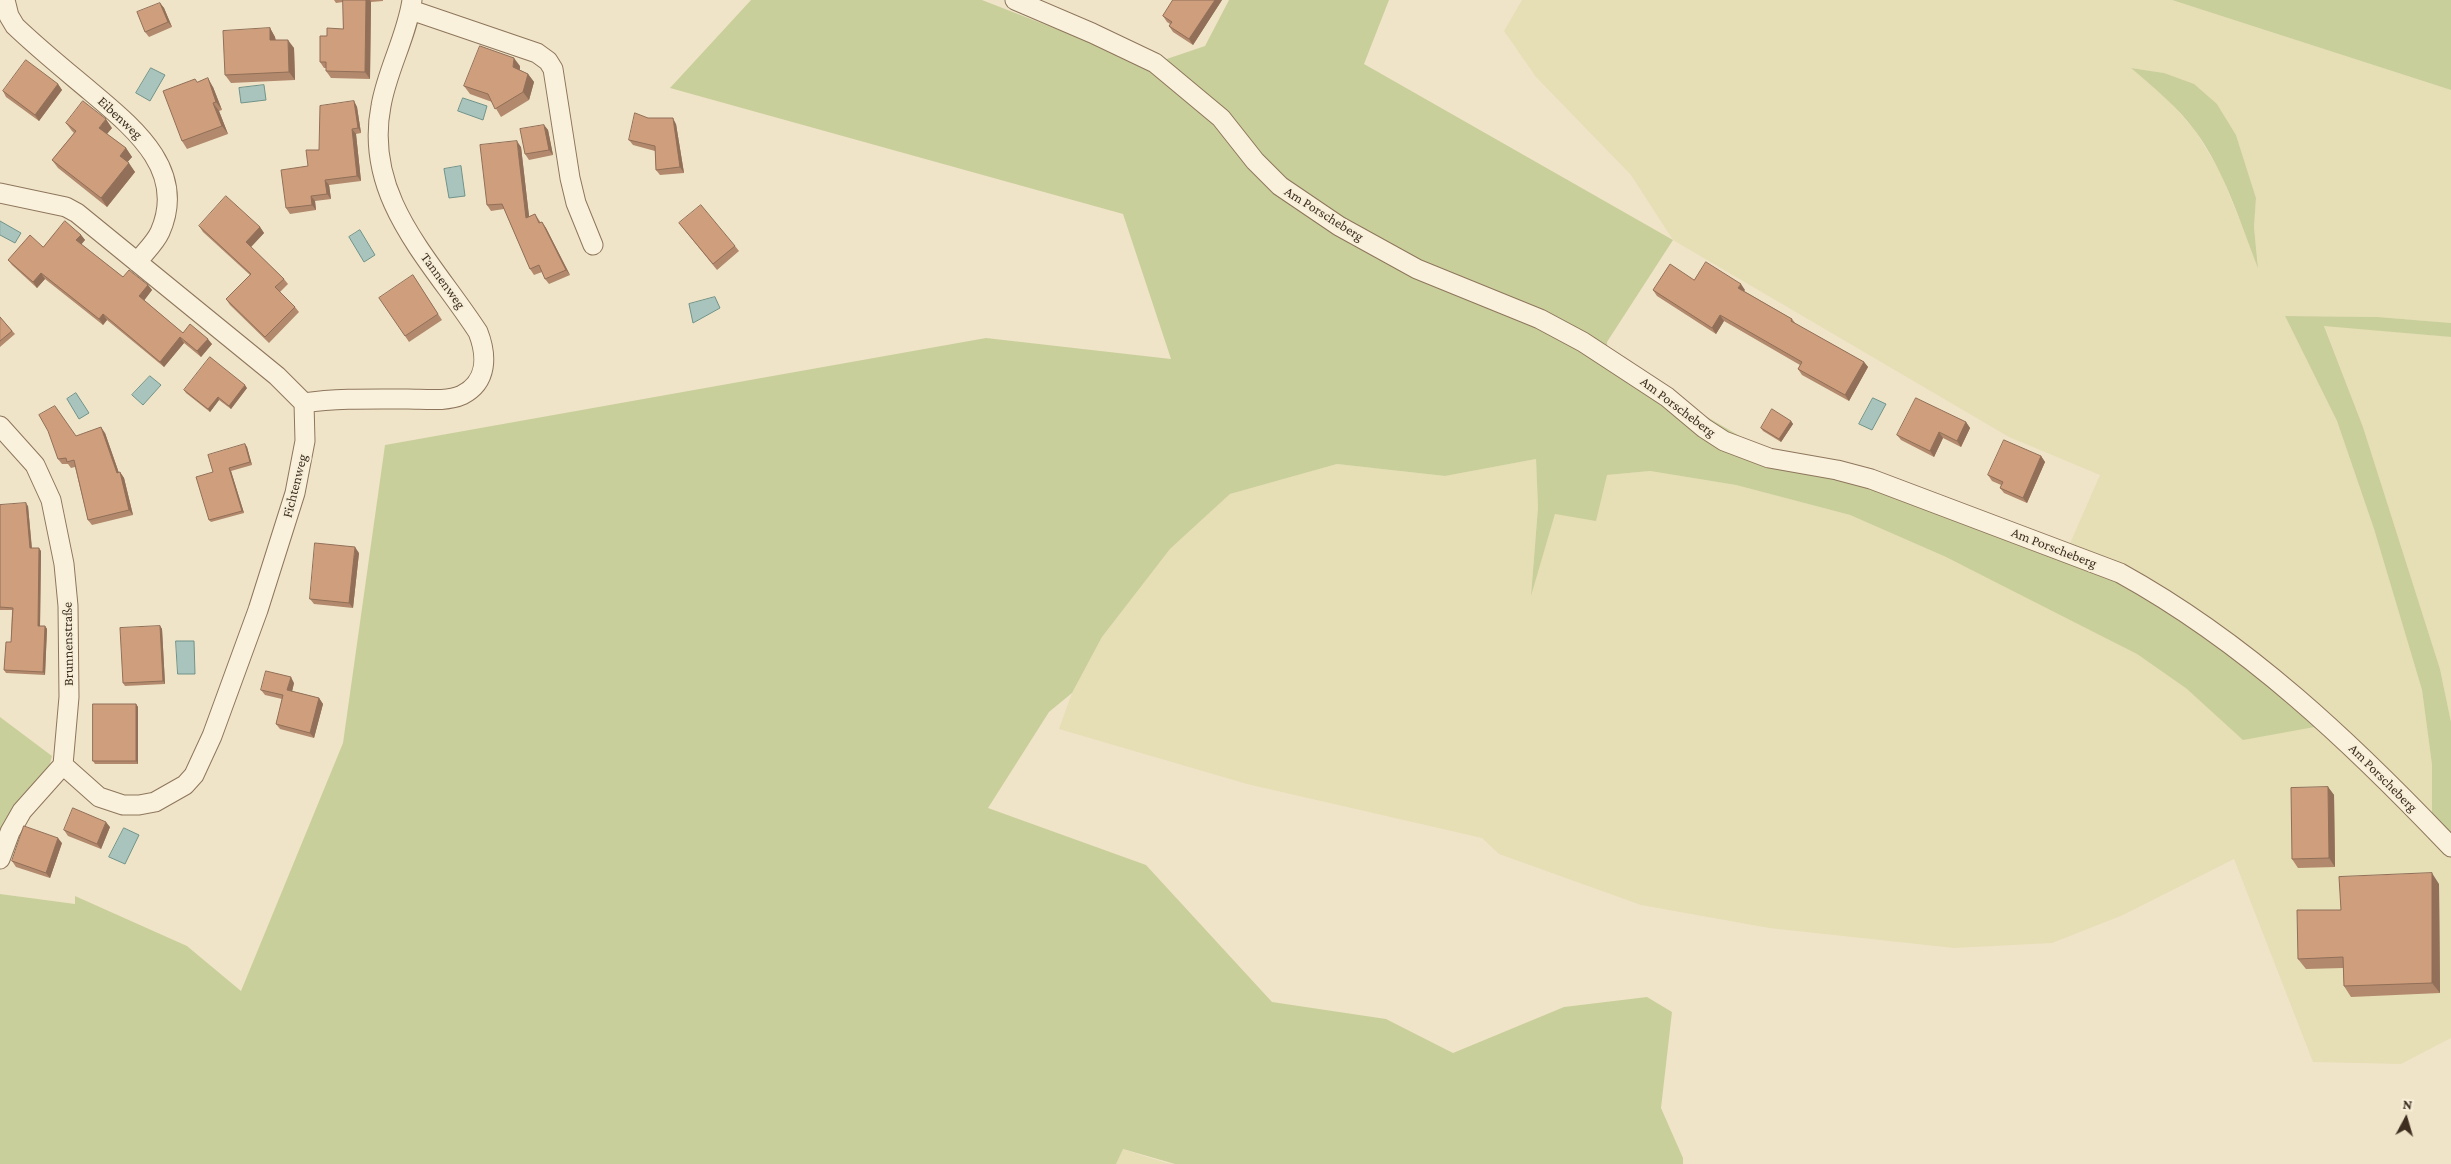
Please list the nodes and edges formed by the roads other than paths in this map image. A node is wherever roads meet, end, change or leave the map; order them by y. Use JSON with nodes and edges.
{"nodes":[{"id":1,"x":4,"y":0,"type":"edge"},
{"id":2,"x":1015,"y":0,"type":"edge"},
{"id":3,"x":411,"y":5,"type":"edge"},
{"id":4,"x":0,"y":193,"type":"edge"},
{"id":5,"x":593,"y":245,"type":"dead end"},
{"id":6,"x":137,"y":262,"type":"junction"},
{"id":7,"x":304,"y":403,"type":"junction"},
{"id":8,"x":0,"y":426,"type":"edge"},
{"id":9,"x":63,"y":765,"type":"junction"},
{"id":10,"x":2451,"y":848,"type":"edge"},
{"id":11,"x":0,"y":859,"type":"edge"}],
"edges":[{"from":1,"to":6,"type":"street","name":"Eibenweg"},
{"from":2,"to":10,"type":"street","name":"Am Porscheberg"},
{"from":3,"to":5,"type":"street","name":"Tannenweg"},
{"from":3,"to":7,"type":"street","name":"Tannenweg"},
{"from":4,"to":6,"type":"street"},
{"from":6,"to":7,"type":"street"},
{"from":7,"to":9,"type":"street","name":"Fichtenweg"},
{"from":8,"to":9,"type":"street","name":"Brunnenstraße"},
{"from":9,"to":11,"type":"street"}]}
